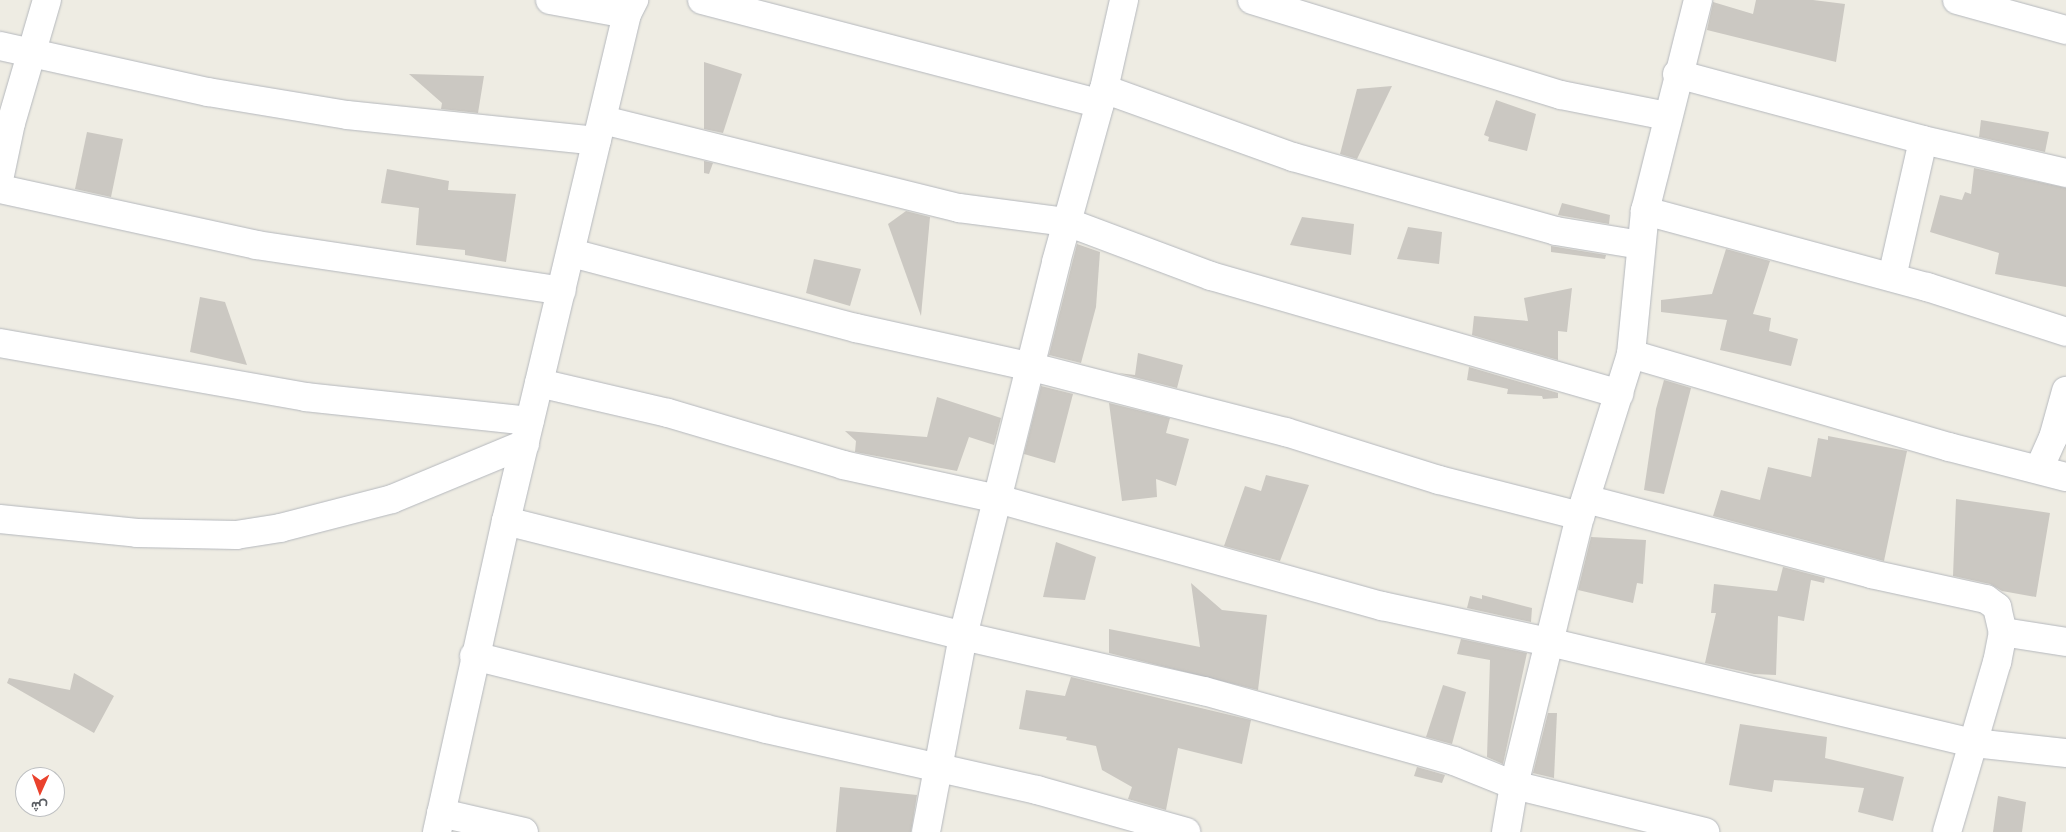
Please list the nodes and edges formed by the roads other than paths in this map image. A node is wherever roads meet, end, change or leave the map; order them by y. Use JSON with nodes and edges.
{"nodes":[{"id":1,"x":47,"y":0,"type":"edge"},
{"id":2,"x":550,"y":0,"type":"edge"},
{"id":3,"x":702,"y":0,"type":"edge"},
{"id":4,"x":1124,"y":0,"type":"edge"},
{"id":5,"x":1252,"y":0,"type":"edge"},
{"id":6,"x":1698,"y":0,"type":"edge"},
{"id":7,"x":1957,"y":0,"type":"edge"},
{"id":8,"x":631,"y":7,"type":"edge"},
{"id":9,"x":2066,"y":30,"type":"edge"},
{"id":10,"x":0,"y":46,"type":"edge"},
{"id":11,"x":30,"y":53,"type":"junction"},
{"id":12,"x":1677,"y":74,"type":"junction"},
{"id":13,"x":1102,"y":96,"type":"junction"},
{"id":14,"x":1667,"y":116,"type":"junction"},
{"id":15,"x":600,"y":130,"type":"junction"},
{"id":16,"x":1922,"y":140,"type":"junction"},
{"id":17,"x":2066,"y":173,"type":"edge"},
{"id":18,"x":0,"y":176,"type":"edge"},
{"id":19,"x":0,"y":189,"type":"edge"},
{"id":20,"x":1645,"y":211,"type":"junction"},
{"id":21,"x":1067,"y":222,"type":"junction"},
{"id":22,"x":1641,"y":245,"type":"junction"},
{"id":23,"x":572,"y":253,"type":"junction"},
{"id":24,"x":1892,"y":277,"type":"junction"},
{"id":25,"x":562,"y":291,"type":"junction"},
{"id":26,"x":2066,"y":332,"type":"edge"},
{"id":27,"x":0,"y":343,"type":"edge"},
{"id":28,"x":1631,"y":354,"type":"junction"},
{"id":29,"x":1032,"y":367,"type":"junction"},
{"id":30,"x":539,"y":383,"type":"junction"},
{"id":31,"x":2066,"y":391,"type":"edge"},
{"id":32,"x":1619,"y":394,"type":"junction"},
{"id":33,"x":527,"y":432,"type":"junction"},
{"id":34,"x":2039,"y":470,"type":"junction"},
{"id":35,"x":2066,"y":477,"type":"edge"},
{"id":36,"x":998,"y":499,"type":"junction"},
{"id":37,"x":1583,"y":507,"type":"junction"},
{"id":38,"x":0,"y":519,"type":"edge"},
{"id":39,"x":506,"y":521,"type":"junction"},
{"id":40,"x":2002,"y":632,"type":"junction"},
{"id":41,"x":963,"y":636,"type":"junction"},
{"id":42,"x":1549,"y":642,"type":"junction"},
{"id":43,"x":2066,"y":642,"type":"edge"},
{"id":44,"x":474,"y":656,"type":"junction"},
{"id":45,"x":1974,"y":743,"type":"junction"},
{"id":46,"x":2066,"y":753,"type":"edge"},
{"id":47,"x":938,"y":768,"type":"junction"},
{"id":48,"x":1514,"y":785,"type":"junction"},
{"id":49,"x":439,"y":823,"type":"edge"},
{"id":50,"x":524,"y":832,"type":"edge"},
{"id":51,"x":926,"y":832,"type":"edge"},
{"id":52,"x":1186,"y":832,"type":"edge"},
{"id":53,"x":1506,"y":832,"type":"edge"},
{"id":54,"x":1705,"y":832,"type":"edge"},
{"id":55,"x":1947,"y":832,"type":"edge"}],
"edges":[{"from":1,"to":11,"type":"street"},
{"from":2,"to":8,"type":"street"},
{"from":3,"to":13,"type":"street"},
{"from":4,"to":13,"type":"street"},
{"from":5,"to":14,"type":"street"},
{"from":6,"to":12,"type":"street"},
{"from":7,"to":9,"type":"street"},
{"from":8,"to":15,"type":"street"},
{"from":10,"to":11,"type":"street"},
{"from":11,"to":15,"type":"street"},
{"from":11,"to":18,"type":"street"},
{"from":12,"to":14,"type":"street"},
{"from":12,"to":16,"type":"street"},
{"from":13,"to":21,"type":"street"},
{"from":13,"to":22,"type":"street"},
{"from":14,"to":20,"type":"street"},
{"from":15,"to":21,"type":"street"},
{"from":15,"to":23,"type":"street"},
{"from":16,"to":17,"type":"street"},
{"from":16,"to":24,"type":"street"},
{"from":19,"to":25,"type":"street"},
{"from":20,"to":22,"type":"street"},
{"from":20,"to":24,"type":"street"},
{"from":21,"to":29,"type":"street"},
{"from":21,"to":32,"type":"street"},
{"from":22,"to":28,"type":"street"},
{"from":23,"to":25,"type":"street"},
{"from":23,"to":29,"type":"street"},
{"from":24,"to":26,"type":"street"},
{"from":25,"to":30,"type":"street"},
{"from":27,"to":33,"type":"street"},
{"from":28,"to":32,"type":"street"},
{"from":28,"to":34,"type":"street"},
{"from":29,"to":36,"type":"street"},
{"from":29,"to":37,"type":"street"},
{"from":30,"to":33,"type":"street"},
{"from":30,"to":36,"type":"street"},
{"from":31,"to":34,"type":"street"},
{"from":32,"to":37,"type":"street"},
{"from":33,"to":38,"type":"street"},
{"from":33,"to":39,"type":"street"},
{"from":34,"to":35,"type":"street"},
{"from":36,"to":41,"type":"street"},
{"from":36,"to":42,"type":"street"},
{"from":37,"to":40,"type":"street"},
{"from":37,"to":42,"type":"street"},
{"from":39,"to":41,"type":"street"},
{"from":39,"to":44,"type":"street"},
{"from":40,"to":43,"type":"street"},
{"from":40,"to":45,"type":"street"},
{"from":41,"to":47,"type":"street"},
{"from":41,"to":48,"type":"street"},
{"from":42,"to":45,"type":"street"},
{"from":42,"to":48,"type":"street"},
{"from":44,"to":47,"type":"street"},
{"from":44,"to":49,"type":"street"},
{"from":45,"to":46,"type":"street"},
{"from":45,"to":55,"type":"street"},
{"from":47,"to":51,"type":"street"},
{"from":47,"to":52,"type":"street"},
{"from":48,"to":53,"type":"street"},
{"from":48,"to":54,"type":"street"},
{"from":49,"to":50,"type":"street"}]}
